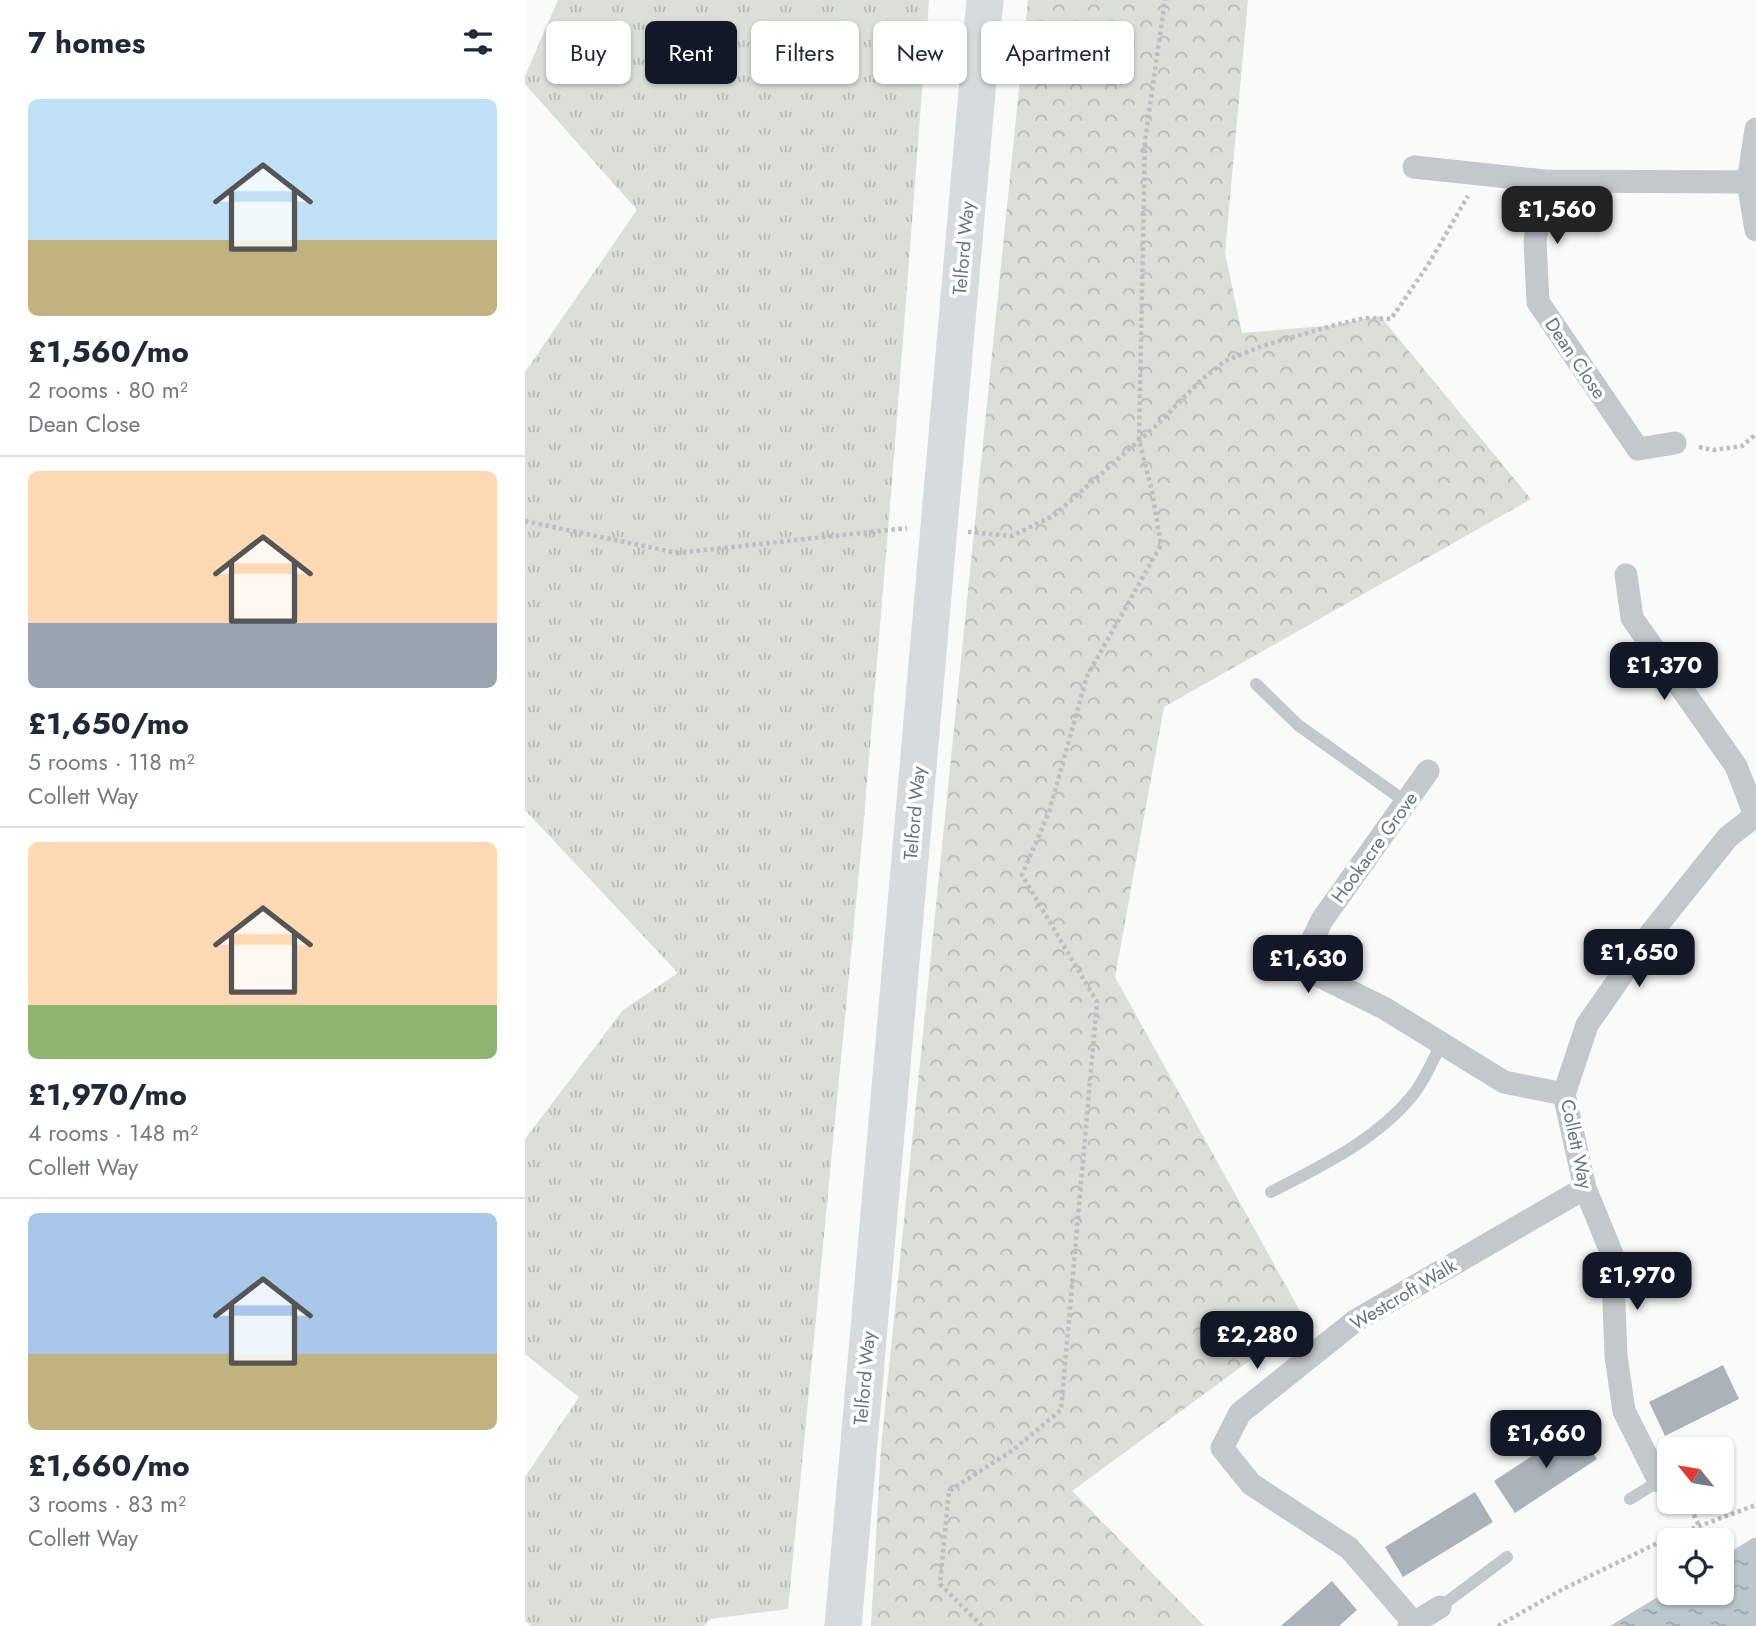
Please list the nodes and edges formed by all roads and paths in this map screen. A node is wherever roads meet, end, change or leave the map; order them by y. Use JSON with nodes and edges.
{"nodes":[{"id":1,"x":985,"y":0,"type":"edge"},
{"id":2,"x":1165,"y":0,"type":"edge"},
{"id":3,"x":1756,"y":129,"type":"edge"},
{"id":4,"x":1414,"y":167,"type":"dead end"},
{"id":5,"x":1481,"y":174,"type":"junction"},
{"id":6,"x":1545,"y":181,"type":"junction"},
{"id":7,"x":1748,"y":182,"type":"junction"},
{"id":8,"x":1756,"y":230,"type":"edge"},
{"id":9,"x":1756,"y":434,"type":"edge"},
{"id":10,"x":1139,"y":440,"type":"junction"},
{"id":11,"x":1675,"y":443,"type":"joint"},
{"id":12,"x":525,"y":521,"type":"edge"},
{"id":13,"x":939,"y":528,"type":"junction"},
{"id":14,"x":1626,"y":575,"type":"dead end"},
{"id":15,"x":1256,"y":684,"type":"dead end"},
{"id":16,"x":1428,"y":771,"type":"dead end"},
{"id":17,"x":1406,"y":802,"type":"junction"},
{"id":18,"x":1755,"y":815,"type":"edge"},
{"id":19,"x":1441,"y":1045,"type":"junction"},
{"id":20,"x":1564,"y":1094,"type":"junction"},
{"id":21,"x":1585,"y":1188,"type":"junction"},
{"id":22,"x":1271,"y":1192,"type":"dead end"},
{"id":23,"x":1657,"y":1466,"type":"edge"},
{"id":24,"x":1657,"y":1482,"type":"edge"},
{"id":25,"x":1630,"y":1499,"type":"dead end"},
{"id":26,"x":1756,"y":1505,"type":"edge"},
{"id":27,"x":1694,"y":1514,"type":"edge"},
{"id":28,"x":1699,"y":1525,"type":"junction"},
{"id":29,"x":1507,"y":1556,"type":"dead end"},
{"id":30,"x":1440,"y":1607,"type":"joint"},
{"id":31,"x":1411,"y":1624,"type":"edge"},
{"id":32,"x":843,"y":1626,"type":"edge"},
{"id":33,"x":982,"y":1626,"type":"edge"},
{"id":34,"x":1498,"y":1626,"type":"edge"}],
"edges":[{"from":1,"to":13,"type":"main road","name":"Telford Way"},
{"from":2,"to":10,"type":"path"},
{"from":3,"to":7,"type":"street"},
{"from":4,"to":5,"type":"street"},
{"from":5,"to":6,"type":"street"},
{"from":5,"to":10,"type":"path"},
{"from":6,"to":7,"type":"street"},
{"from":6,"to":11,"type":"street","name":"Dean Close"},
{"from":7,"to":8,"type":"street"},
{"from":9,"to":11,"type":"path"},
{"from":10,"to":13,"type":"path"},
{"from":10,"to":33,"type":"path"},
{"from":12,"to":13,"type":"path"},
{"from":13,"to":32,"type":"main road","name":"Telford Way"},
{"from":14,"to":18,"type":"street"},
{"from":15,"to":17,"type":"lane"},
{"from":16,"to":17,"type":"street","name":"Hookacre Grove"},
{"from":17,"to":19,"type":"street","name":"Hookacre Grove"},
{"from":18,"to":20,"type":"street","name":"Collett Way"},
{"from":19,"to":20,"type":"street","name":"Hookacre Grove"},
{"from":19,"to":22,"type":"lane"},
{"from":20,"to":21,"type":"street","name":"Collett Way"},
{"from":21,"to":23,"type":"street","name":"Collett Way"},
{"from":21,"to":31,"type":"street","name":"Westcroft Walk"},
{"from":24,"to":25,"type":"lane"},
{"from":26,"to":28,"type":"path"},
{"from":27,"to":28,"type":"path"},
{"from":28,"to":34,"type":"path"},
{"from":29,"to":30,"type":"lane"},
{"from":30,"to":31,"type":"street"}]}
